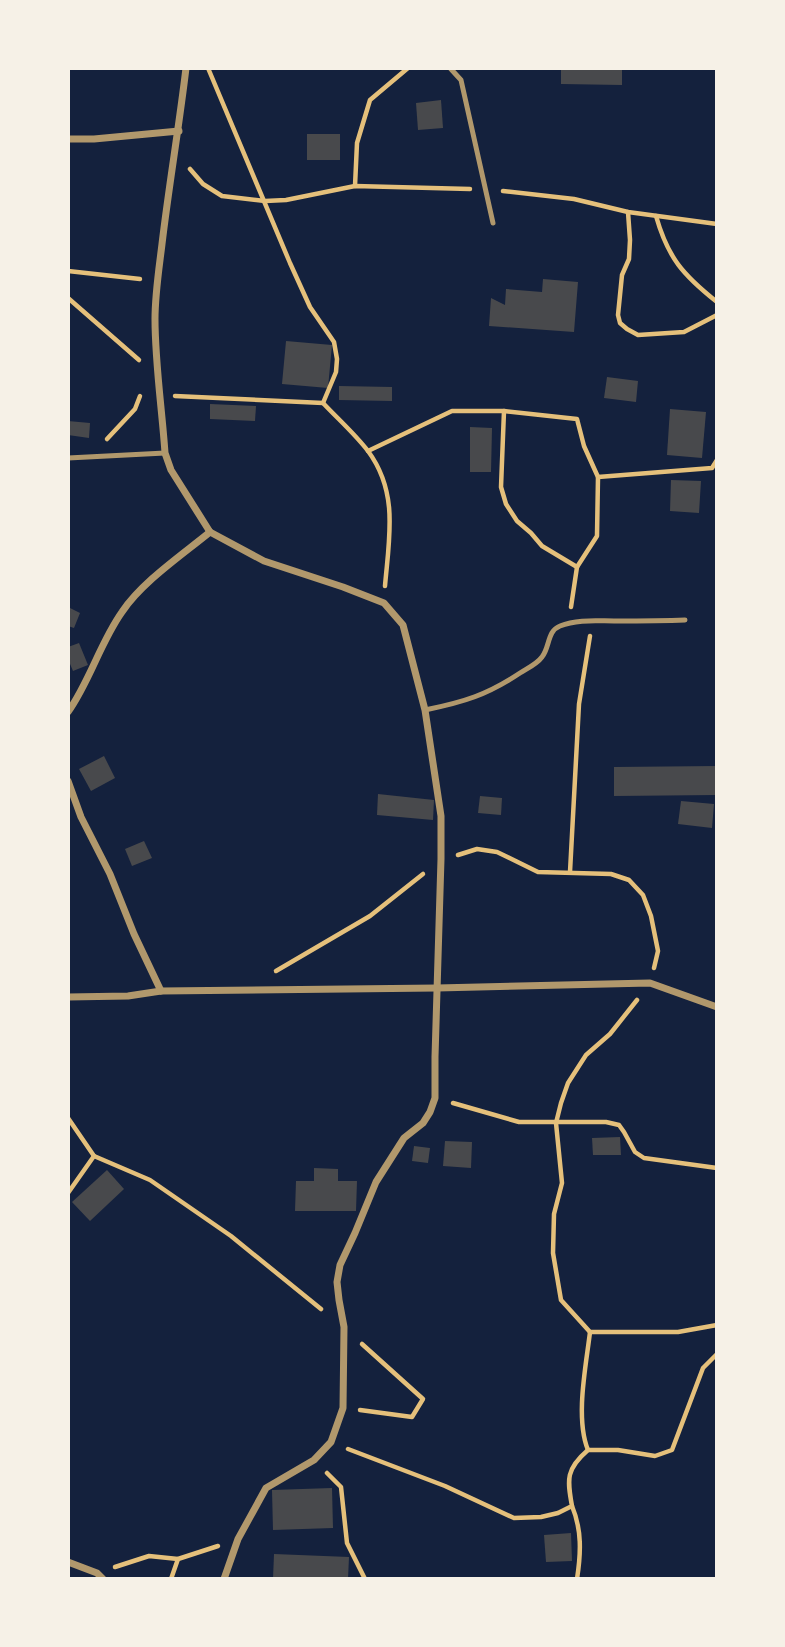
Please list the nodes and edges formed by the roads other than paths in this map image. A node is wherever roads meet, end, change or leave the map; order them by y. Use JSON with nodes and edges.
{"nodes":[{"id":1,"x":186,"y":68,"type":"edge"},
{"id":2,"x":450,"y":68,"type":"edge"},
{"id":3,"x":179,"y":131,"type":"junction"},
{"id":4,"x":68,"y":139,"type":"edge"},
{"id":5,"x":493,"y":223,"type":"dead end"},
{"id":6,"x":165,"y":453,"type":"junction"},
{"id":7,"x":68,"y":458,"type":"edge"},
{"id":8,"x":210,"y":532,"type":"junction"},
{"id":9,"x":685,"y":620,"type":"dead end"},
{"id":10,"x":425,"y":710,"type":"junction"},
{"id":11,"x":68,"y":712,"type":"edge"},
{"id":12,"x":68,"y":781,"type":"edge"},
{"id":13,"x":437,"y":988,"type":"junction"},
{"id":14,"x":161,"y":991,"type":"junction"},
{"id":15,"x":68,"y":997,"type":"edge"},
{"id":16,"x":717,"y":1007,"type":"edge"},
{"id":17,"x":68,"y":1562,"type":"edge"},
{"id":18,"x":100,"y":1576,"type":"edge"},
{"id":19,"x":224,"y":1579,"type":"edge"}],
"edges":[{"from":1,"to":3,"type":"street"},
{"from":2,"to":5,"type":"lane"},
{"from":3,"to":4,"type":"street"},
{"from":3,"to":6,"type":"street"},
{"from":6,"to":7,"type":"lane"},
{"from":6,"to":8,"type":"street"},
{"from":8,"to":10,"type":"street"},
{"from":8,"to":11,"type":"street"},
{"from":9,"to":10,"type":"lane"},
{"from":10,"to":13,"type":"street"},
{"from":12,"to":14,"type":"street"},
{"from":13,"to":14,"type":"street"},
{"from":13,"to":16,"type":"street"},
{"from":13,"to":19,"type":"street"},
{"from":14,"to":15,"type":"street"},
{"from":17,"to":18,"type":"street"}]}
